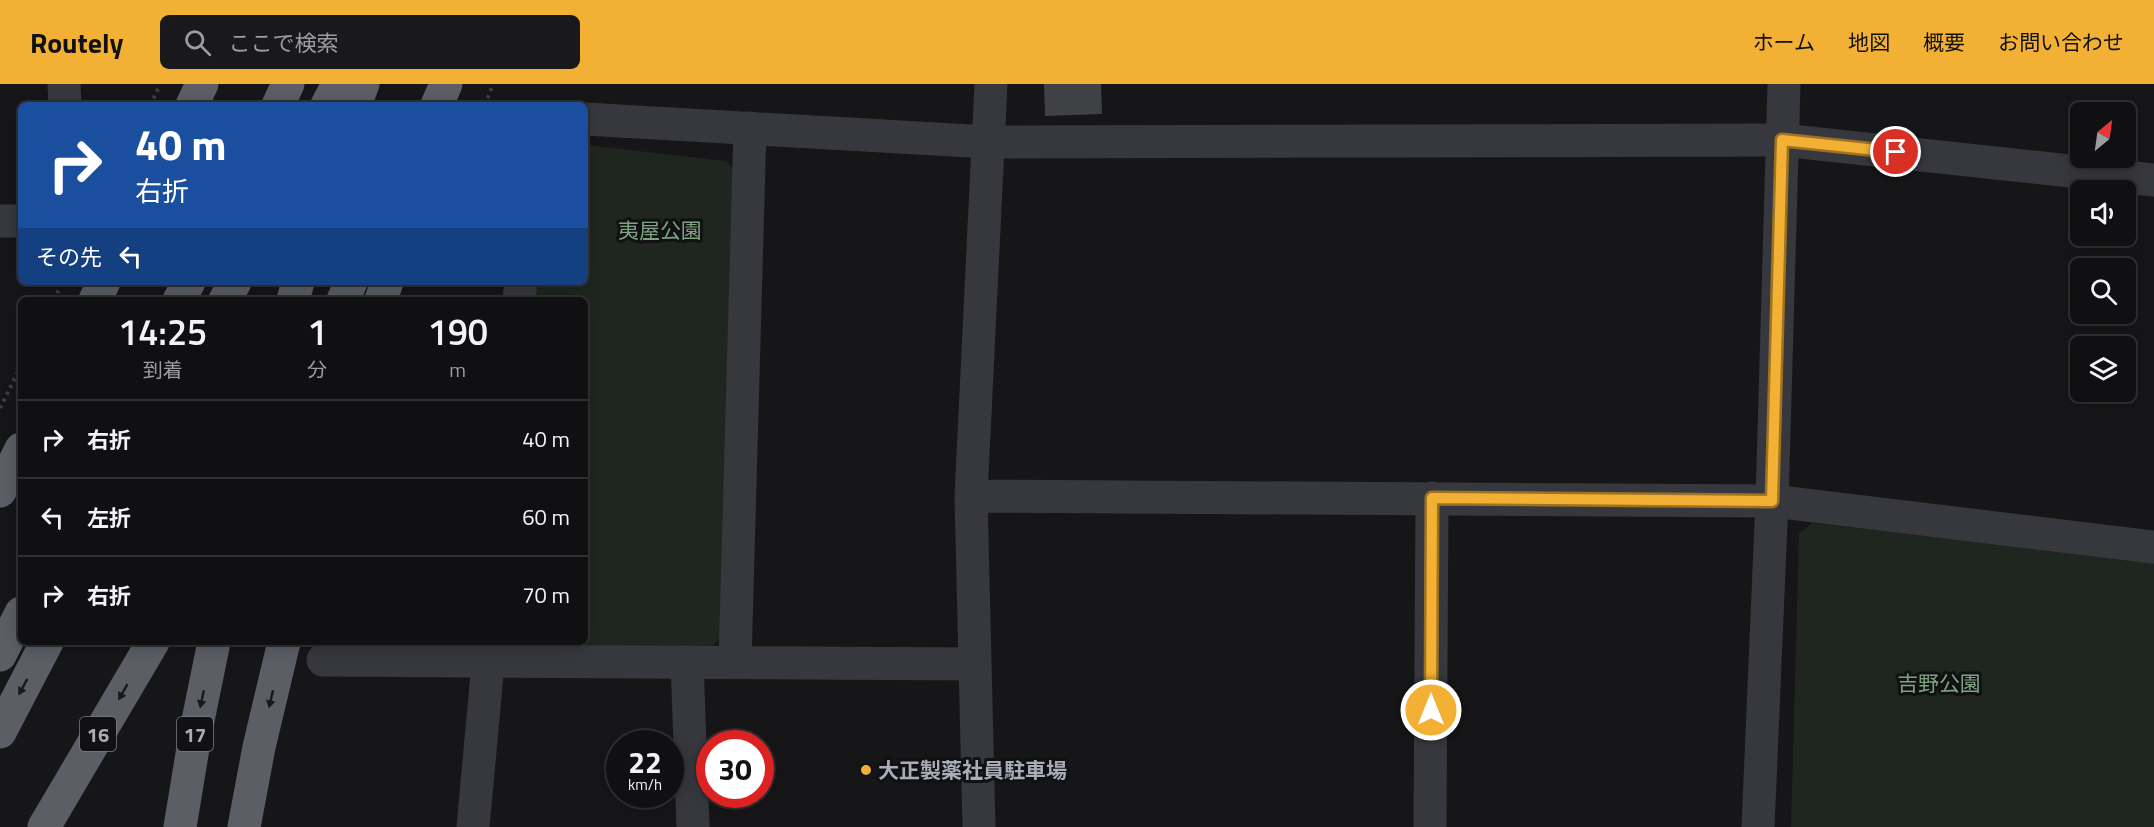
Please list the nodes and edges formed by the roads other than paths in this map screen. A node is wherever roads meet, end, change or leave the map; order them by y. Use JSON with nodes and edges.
{"nodes":[{"id":1,"x":63,"y":84,"type":"edge"},
{"id":2,"x":202,"y":84,"type":"edge"},
{"id":3,"x":288,"y":84,"type":"edge"},
{"id":4,"x":338,"y":84,"type":"edge"},
{"id":5,"x":363,"y":84,"type":"edge"},
{"id":6,"x":446,"y":84,"type":"edge"},
{"id":7,"x":991,"y":84,"type":"edge"},
{"id":8,"x":1784,"y":84,"type":"edge"},
{"id":9,"x":65,"y":102,"type":"edge"},
{"id":10,"x":193,"y":102,"type":"edge"},
{"id":11,"x":279,"y":102,"type":"edge"},
{"id":12,"x":329,"y":102,"type":"edge"},
{"id":13,"x":356,"y":102,"type":"edge"},
{"id":14,"x":438,"y":102,"type":"edge"},
{"id":15,"x":588,"y":119,"type":"edge"},
{"id":16,"x":750,"y":128,"type":"junction"},
{"id":17,"x":1782,"y":140,"type":"junction"},
{"id":18,"x":988,"y":142,"type":"junction"},
{"id":19,"x":2154,"y":180,"type":"edge"},
{"id":20,"x":0,"y":221,"type":"edge"},
{"id":21,"x":18,"y":222,"type":"edge"},
{"id":22,"x":18,"y":455,"type":"edge"},
{"id":23,"x":0,"y":491,"type":"edge"},
{"id":24,"x":971,"y":496,"type":"junction"},
{"id":25,"x":1432,"y":498,"type":"junction"},
{"id":26,"x":1772,"y":501,"type":"junction"},
{"id":27,"x":2154,"y":547,"type":"edge"},
{"id":28,"x":18,"y":619,"type":"edge"},
{"id":29,"x":45,"y":645,"type":"edge"},
{"id":30,"x":151,"y":645,"type":"edge"},
{"id":31,"x":213,"y":645,"type":"edge"},
{"id":32,"x":283,"y":645,"type":"edge"},
{"id":33,"x":489,"y":651,"type":"edge"},
{"id":34,"x":0,"y":655,"type":"edge"},
{"id":35,"x":324,"y":660,"type":"dead end"},
{"id":36,"x":687,"y":662,"type":"junction"},
{"id":37,"x":735,"y":662,"type":"junction"},
{"id":38,"x":974,"y":664,"type":"junction"},
{"id":39,"x":0,"y":732,"type":"edge"},
{"id":40,"x":44,"y":827,"type":"edge"},
{"id":41,"x":180,"y":827,"type":"edge"},
{"id":42,"x":244,"y":827,"type":"edge"},
{"id":43,"x":472,"y":827,"type":"edge"},
{"id":44,"x":693,"y":827,"type":"edge"},
{"id":45,"x":979,"y":827,"type":"edge"},
{"id":46,"x":1430,"y":827,"type":"edge"},
{"id":47,"x":1758,"y":827,"type":"edge"}],
"edges":[{"from":1,"to":9,"type":"street"},
{"from":2,"to":10,"type":"highway"},
{"from":3,"to":11,"type":"highway"},
{"from":4,"to":12,"type":"highway"},
{"from":5,"to":13,"type":"highway"},
{"from":6,"to":14,"type":"highway"},
{"from":7,"to":18,"type":"street"},
{"from":8,"to":17,"type":"street"},
{"from":15,"to":16,"type":"street"},
{"from":16,"to":18,"type":"street"},
{"from":16,"to":37,"type":"street"},
{"from":17,"to":18,"type":"street"},
{"from":17,"to":19,"type":"street"},
{"from":17,"to":26,"type":"street"},
{"from":18,"to":24,"type":"street"},
{"from":20,"to":21,"type":"street"},
{"from":22,"to":23,"type":"highway"},
{"from":24,"to":25,"type":"street"},
{"from":24,"to":38,"type":"street"},
{"from":25,"to":26,"type":"street"},
{"from":25,"to":46,"type":"street"},
{"from":26,"to":27,"type":"street"},
{"from":26,"to":47,"type":"street"},
{"from":28,"to":34,"type":"highway"},
{"from":29,"to":39,"type":"highway","one_way":true},
{"from":30,"to":40,"type":"highway","number":"16","one_way":true},
{"from":31,"to":41,"type":"highway","number":"17","one_way":true},
{"from":32,"to":42,"type":"highway","one_way":true},
{"from":33,"to":35,"type":"street"},
{"from":33,"to":36,"type":"street"},
{"from":33,"to":43,"type":"street"},
{"from":36,"to":37,"type":"street"},
{"from":36,"to":44,"type":"street"},
{"from":37,"to":38,"type":"street"},
{"from":38,"to":45,"type":"street"}]}
